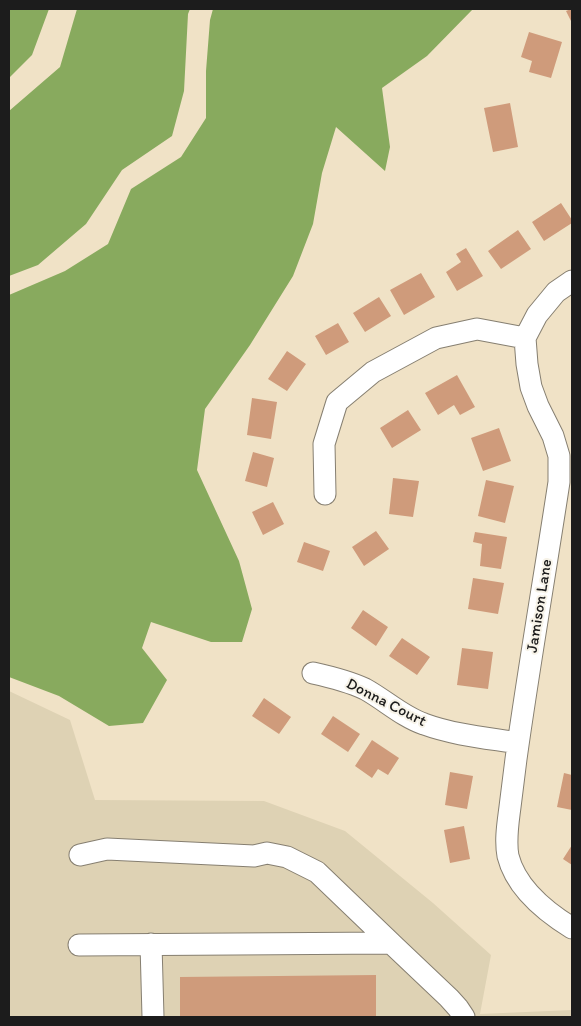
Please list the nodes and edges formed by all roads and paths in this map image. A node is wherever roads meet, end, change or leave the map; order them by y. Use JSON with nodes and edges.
{"nodes":[{"id":1,"x":572,"y":281,"type":"edge"},
{"id":2,"x":525,"y":338,"type":"junction"},
{"id":3,"x":325,"y":494,"type":"dead end"},
{"id":4,"x":314,"y":673,"type":"dead end"},
{"id":5,"x":518,"y":743,"type":"junction"},
{"id":6,"x":80,"y":855,"type":"dead end"},
{"id":7,"x":572,"y":928,"type":"edge"},
{"id":8,"x":390,"y":943,"type":"junction"},
{"id":9,"x":151,"y":944,"type":"junction"},
{"id":10,"x":79,"y":945,"type":"dead end"},
{"id":11,"x":153,"y":1017,"type":"edge"},
{"id":12,"x":464,"y":1017,"type":"edge"}],
"edges":[{"from":1,"to":2,"type":"street","name":"Jamison Lane"},
{"from":2,"to":3,"type":"street"},
{"from":2,"to":5,"type":"street","name":"Jamison Lane"},
{"from":4,"to":5,"type":"street","name":"Donna Court"},
{"from":5,"to":7,"type":"street","name":"Jamison Lane"},
{"from":6,"to":8,"type":"street"},
{"from":8,"to":9,"type":"street"},
{"from":8,"to":12,"type":"street"},
{"from":9,"to":10,"type":"street"},
{"from":9,"to":11,"type":"street"}]}
